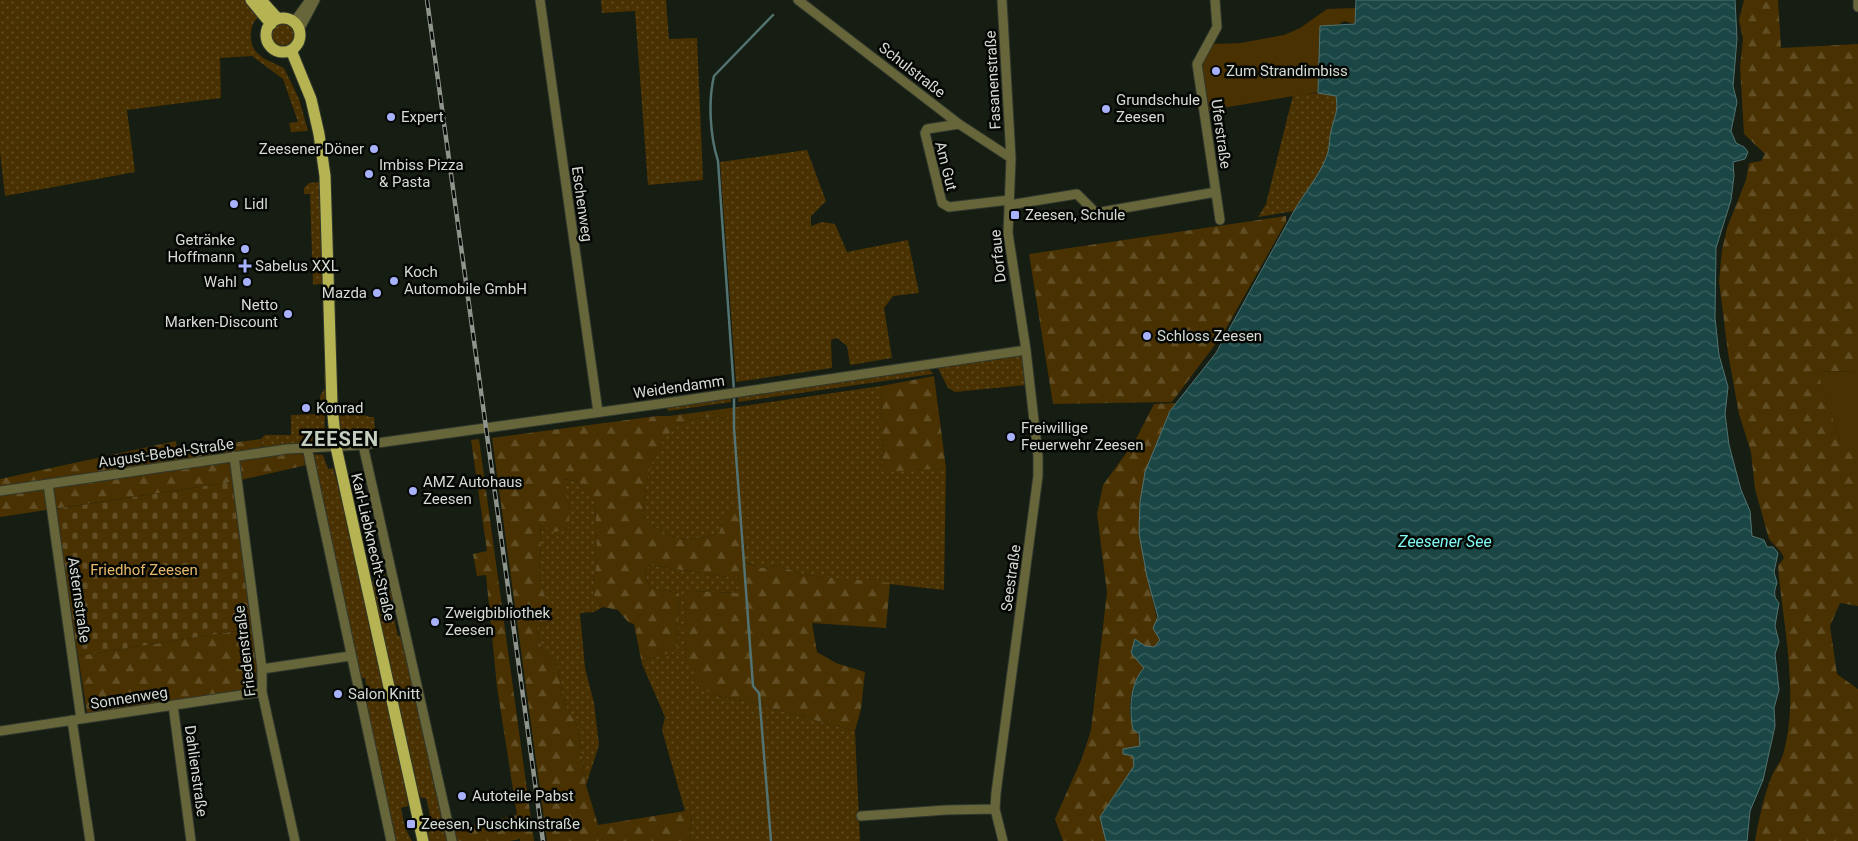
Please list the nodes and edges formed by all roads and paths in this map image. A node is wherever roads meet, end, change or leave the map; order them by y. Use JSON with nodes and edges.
{"nodes":[{"id":1,"x":251,"y":0,"type":"edge"},
{"id":2,"x":261,"y":0,"type":"edge"},
{"id":3,"x":310,"y":0,"type":"edge"},
{"id":4,"x":314,"y":0,"type":"edge"},
{"id":5,"x":540,"y":0,"type":"edge"},
{"id":6,"x":798,"y":0,"type":"edge"},
{"id":7,"x":1002,"y":0,"type":"edge"},
{"id":8,"x":1214,"y":0,"type":"edge"},
{"id":9,"x":1858,"y":0,"type":"edge"},
{"id":10,"x":1858,"y":7,"type":"edge"},
{"id":11,"x":274,"y":21,"type":"junction"},
{"id":12,"x":297,"y":26,"type":"junction"},
{"id":13,"x":291,"y":50,"type":"junction"},
{"id":14,"x":959,"y":124,"type":"junction"},
{"id":15,"x":1012,"y":158,"type":"junction"},
{"id":16,"x":1216,"y":192,"type":"junction"},
{"id":17,"x":1009,"y":203,"type":"junction"},
{"id":18,"x":1220,"y":220,"type":"dead end"},
{"id":19,"x":1026,"y":350,"type":"junction"},
{"id":20,"x":598,"y":412,"type":"junction"},
{"id":21,"x":363,"y":444,"type":"junction"},
{"id":22,"x":336,"y":447,"type":"junction"},
{"id":23,"x":307,"y":448,"type":"junction"},
{"id":24,"x":234,"y":456,"type":"junction"},
{"id":25,"x":48,"y":484,"type":"junction"},
{"id":26,"x":0,"y":491,"type":"edge"},
{"id":27,"x":350,"y":656,"type":"junction"},
{"id":28,"x":262,"y":669,"type":"junction"},
{"id":29,"x":262,"y":692,"type":"junction"},
{"id":30,"x":173,"y":705,"type":"junction"},
{"id":31,"x":77,"y":719,"type":"junction"},
{"id":32,"x":0,"y":731,"type":"edge"},
{"id":33,"x":995,"y":809,"type":"junction"},
{"id":34,"x":861,"y":816,"type":"dead end"},
{"id":35,"x":90,"y":841,"type":"edge"},
{"id":36,"x":191,"y":841,"type":"edge"},
{"id":37,"x":295,"y":841,"type":"edge"},
{"id":38,"x":392,"y":841,"type":"edge"},
{"id":39,"x":423,"y":841,"type":"edge"},
{"id":40,"x":452,"y":841,"type":"edge"},
{"id":41,"x":1003,"y":841,"type":"edge"}],
"edges":[{"from":1,"to":11,"type":"main road"},
{"from":2,"to":11,"type":"main road"},
{"from":3,"to":12,"type":"street"},
{"from":4,"to":12,"type":"street"},
{"from":5,"to":20,"type":"street","name":"Eschenweg"},
{"from":6,"to":14,"type":"street","name":"Schulstraße"},
{"from":7,"to":15,"type":"street","name":"Fasanenstraße"},
{"from":8,"to":16,"type":"street","name":"Uferstraße"},
{"from":9,"to":10,"type":"street"},
{"from":11,"to":12,"type":"main road"},
{"from":11,"to":13,"type":"main road"},
{"from":12,"to":13,"type":"main road"},
{"from":13,"to":22,"type":"main road","name":"Karl-Liebknecht-Straße"},
{"from":14,"to":15,"type":"street","name":"Schulstraße"},
{"from":14,"to":17,"type":"street","name":"Am Gut"},
{"from":15,"to":17,"type":"street","name":"Dorfaue"},
{"from":16,"to":17,"type":"street"},
{"from":16,"to":18,"type":"street","name":"Uferstraße"},
{"from":17,"to":19,"type":"street","name":"Dorfaue"},
{"from":19,"to":20,"type":"street","name":"Weidendamm"},
{"from":19,"to":33,"type":"street","name":"Seestraße"},
{"from":20,"to":21,"type":"street","name":"Weidendamm"},
{"from":21,"to":22,"type":"street","name":"Weidendamm"},
{"from":21,"to":40,"type":"street","name":"Karl-Liebknecht-Straße"},
{"from":22,"to":23,"type":"street","name":"August-Bebel-Straße"},
{"from":22,"to":39,"type":"main road","name":"Karl-Liebknecht-Straße"},
{"from":23,"to":24,"type":"street","name":"August-Bebel-Straße"},
{"from":23,"to":27,"type":"street"},
{"from":24,"to":25,"type":"street","name":"August-Bebel-Straße"},
{"from":24,"to":28,"type":"street","name":"Friedenstraße"},
{"from":25,"to":26,"type":"street","name":"August-Bebel-Straße"},
{"from":25,"to":31,"type":"street","name":"Asternstraße"},
{"from":27,"to":28,"type":"street"},
{"from":27,"to":38,"type":"street"},
{"from":28,"to":29,"type":"street","name":"Friedenstraße"},
{"from":29,"to":30,"type":"street","name":"Sonnenweg"},
{"from":29,"to":37,"type":"street","name":"Friedenstraße"},
{"from":30,"to":31,"type":"street","name":"Sonnenweg"},
{"from":30,"to":36,"type":"street","name":"Dahlienstraße"},
{"from":31,"to":32,"type":"street","name":"Sonnenweg"},
{"from":31,"to":35,"type":"street","name":"Asternstraße"},
{"from":33,"to":34,"type":"street"},
{"from":33,"to":41,"type":"street","name":"Seestraße"}]}
